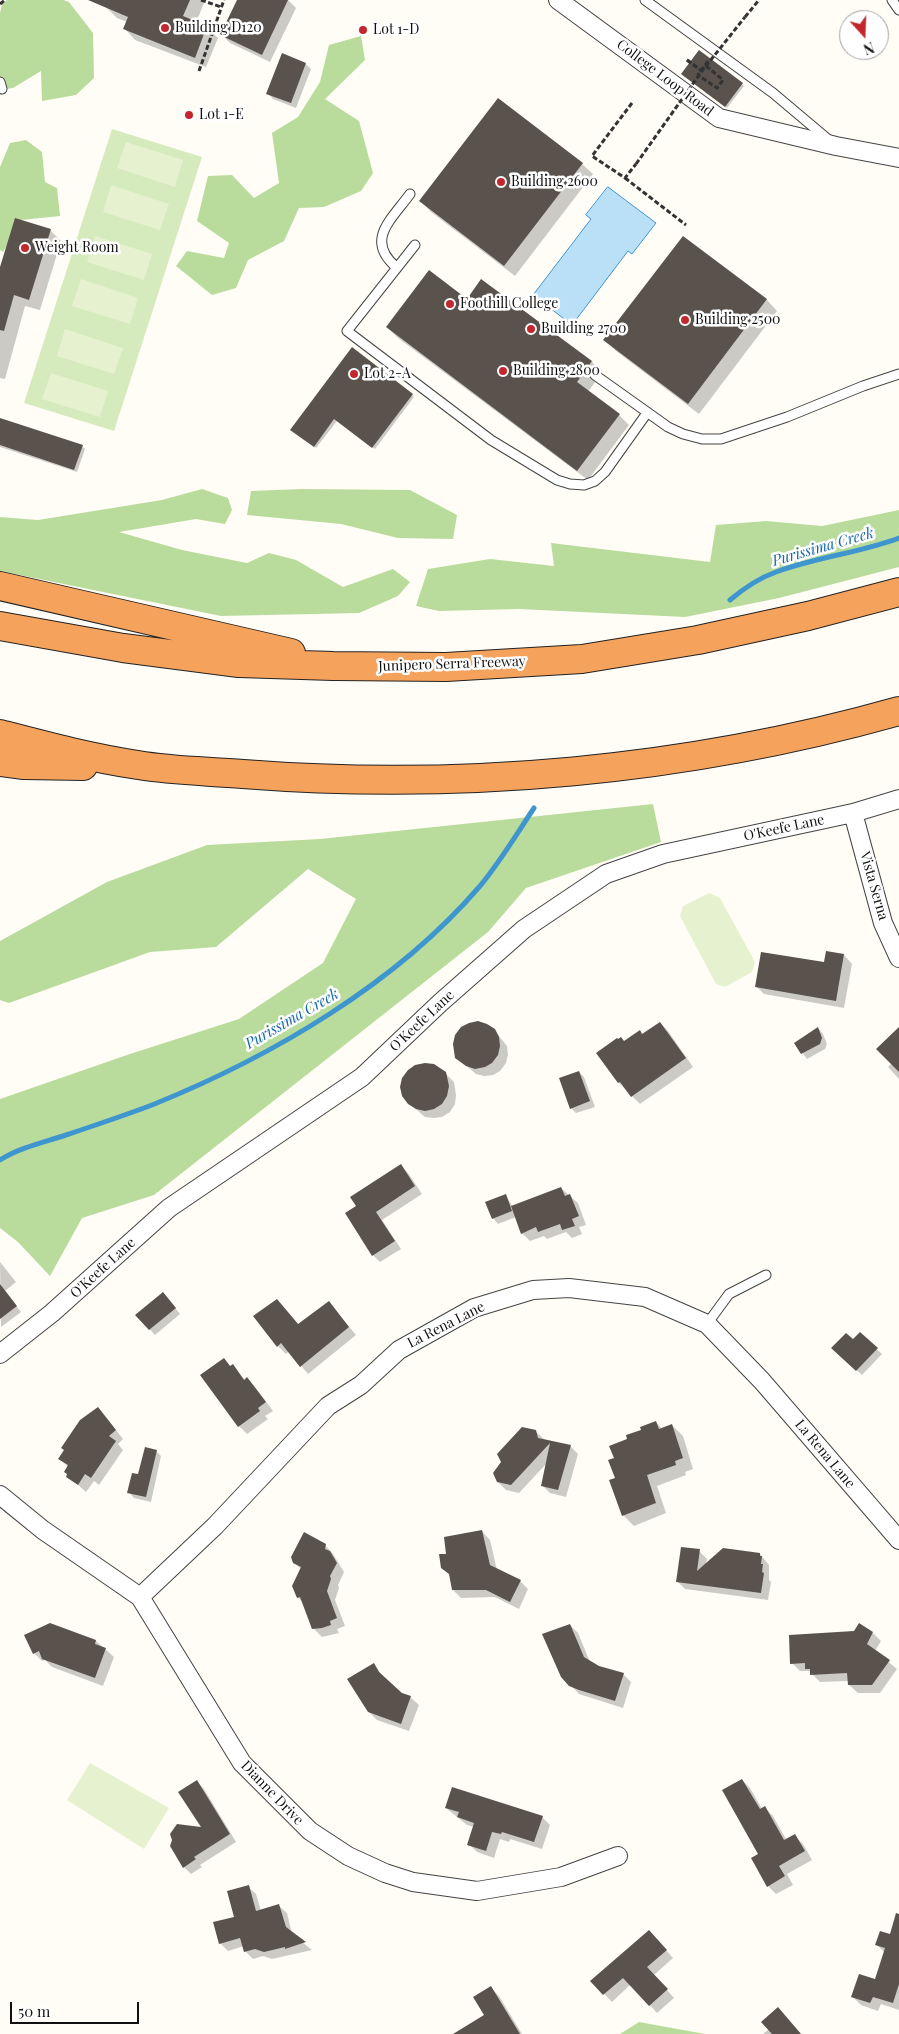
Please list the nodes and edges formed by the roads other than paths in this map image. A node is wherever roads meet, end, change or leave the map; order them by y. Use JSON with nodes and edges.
{"nodes":[{"id":1,"x":558,"y":0,"type":"edge"},
{"id":2,"x":645,"y":0,"type":"edge"},
{"id":3,"x":892,"y":0,"type":"edge"},
{"id":4,"x":899,"y":10,"type":"edge"},
{"id":5,"x":836,"y":146,"type":"junction"},
{"id":6,"x":899,"y":158,"type":"edge"},
{"id":7,"x":410,"y":194,"type":"dead end"},
{"id":8,"x":415,"y":245,"type":"dead end"},
{"id":9,"x":396,"y":267,"type":"junction"},
{"id":10,"x":899,"y":374,"type":"edge"},
{"id":11,"x":595,"y":375,"type":"dead end"},
{"id":12,"x":647,"y":413,"type":"junction"},
{"id":13,"x":0,"y":586,"type":"edge"},
{"id":14,"x":899,"y":592,"type":"edge"},
{"id":15,"x":0,"y":626,"type":"edge"},
{"id":16,"x":333,"y":666,"type":"junction"},
{"id":17,"x":899,"y":711,"type":"edge"},
{"id":18,"x":0,"y":734,"type":"edge"},
{"id":19,"x":0,"y":762,"type":"edge"},
{"id":20,"x":141,"y":766,"type":"junction"},
{"id":21,"x":899,"y":800,"type":"edge"},
{"id":22,"x":853,"y":813,"type":"junction"},
{"id":23,"x":899,"y":958,"type":"edge"},
{"id":24,"x":766,"y":1275,"type":"dead end"},
{"id":25,"x":707,"y":1324,"type":"junction"},
{"id":26,"x":0,"y":1354,"type":"edge"},
{"id":27,"x":0,"y":1495,"type":"edge"},
{"id":28,"x":899,"y":1540,"type":"edge"},
{"id":29,"x":140,"y":1597,"type":"junction"},
{"id":30,"x":618,"y":1856,"type":"dead end"}],
"edges":[{"from":1,"to":5,"type":"street","name":"College Loop Road"},
{"from":2,"to":5,"type":"lane"},
{"from":3,"to":4,"type":"lane"},
{"from":5,"to":6,"type":"street","name":"College Loop Road"},
{"from":7,"to":9,"type":"lane"},
{"from":8,"to":9,"type":"lane"},
{"from":9,"to":12,"type":"lane"},
{"from":10,"to":12,"type":"lane"},
{"from":11,"to":12,"type":"lane"},
{"from":13,"to":16,"type":"highway"},
{"from":14,"to":16,"type":"highway","name":"Junipero Serra Freeway"},
{"from":15,"to":16,"type":"highway","name":"Junipero Serra Freeway"},
{"from":17,"to":20,"type":"highway"},
{"from":18,"to":20,"type":"highway"},
{"from":19,"to":20,"type":"highway"},
{"from":21,"to":22,"type":"street","name":"O'Keefe Lane"},
{"from":22,"to":23,"type":"street","name":"Vista Serna"},
{"from":22,"to":26,"type":"street","name":"O'Keefe Lane"},
{"from":24,"to":25,"type":"lane"},
{"from":25,"to":28,"type":"street","name":"La Rena Lane"},
{"from":25,"to":29,"type":"street","name":"La Rena Lane"},
{"from":27,"to":29,"type":"street","name":"Dianne Drive"},
{"from":29,"to":30,"type":"street","name":"Dianne Drive"}]}
